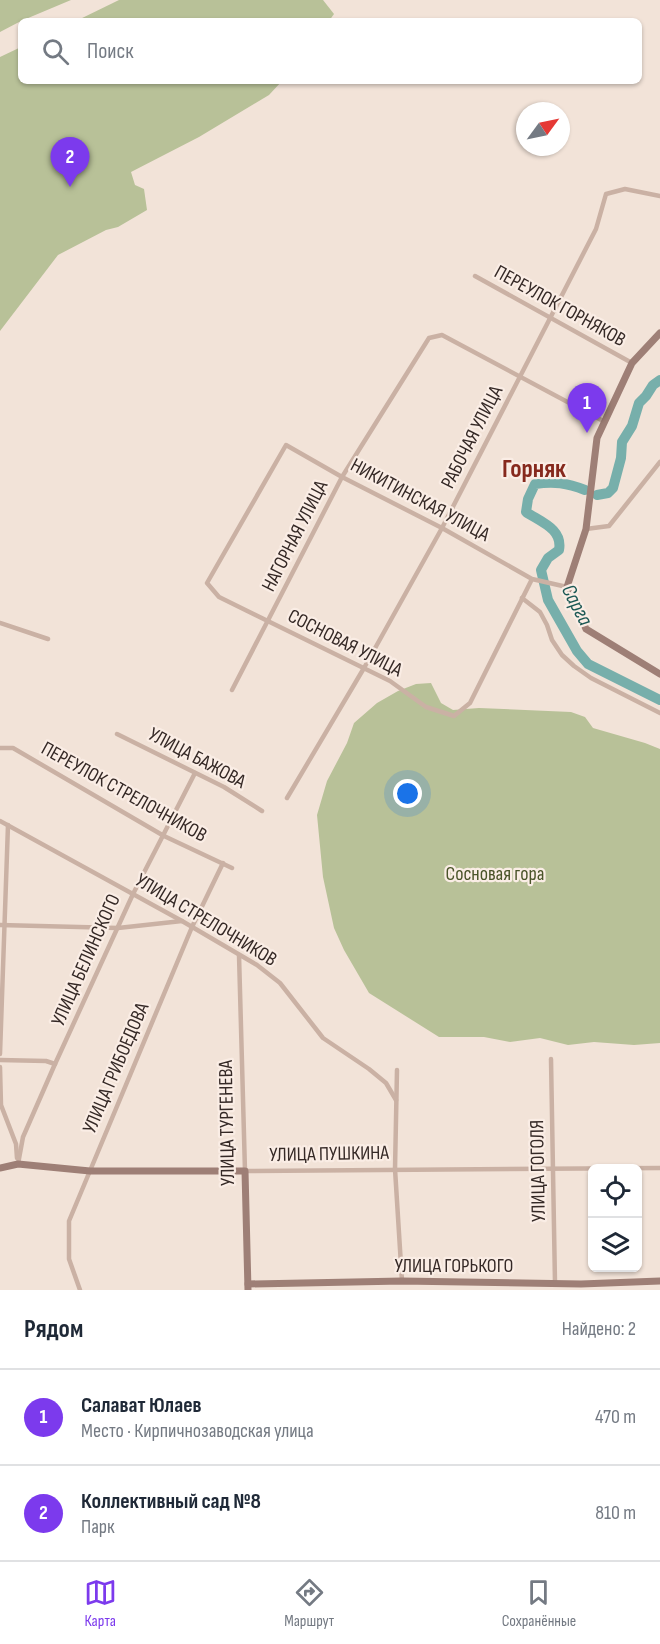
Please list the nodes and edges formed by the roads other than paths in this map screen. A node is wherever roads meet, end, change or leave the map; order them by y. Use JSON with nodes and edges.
{"nodes":[{"id":1,"x":660,"y":196,"type":"edge"},
{"id":2,"x":475,"y":276,"type":"dead end"},
{"id":3,"x":550,"y":318,"type":"junction"},
{"id":4,"x":660,"y":333,"type":"edge"},
{"id":5,"x":632,"y":363,"type":"junction"},
{"id":6,"x":520,"y":376,"type":"junction"},
{"id":7,"x":605,"y":422,"type":"junction"},
{"id":8,"x":660,"y":462,"type":"edge"},
{"id":9,"x":342,"y":477,"type":"junction"},
{"id":10,"x":442,"y":528,"type":"junction"},
{"id":11,"x":586,"y":529,"type":"junction"},
{"id":12,"x":532,"y":579,"type":"junction"},
{"id":13,"x":207,"y":583,"type":"joint"},
{"id":14,"x":567,"y":587,"type":"junction"},
{"id":15,"x":522,"y":598,"type":"junction"},
{"id":16,"x":268,"y":621,"type":"junction"},
{"id":17,"x":0,"y":624,"type":"edge"},
{"id":18,"x":48,"y":639,"type":"dead end"},
{"id":19,"x":364,"y":668,"type":"junction"},
{"id":20,"x":660,"y":674,"type":"edge"},
{"id":21,"x":232,"y":690,"type":"dead end"},
{"id":22,"x":660,"y":713,"type":"edge"},
{"id":23,"x":117,"y":734,"type":"dead end"},
{"id":24,"x":0,"y":748,"type":"edge"},
{"id":25,"x":195,"y":773,"type":"junction"},
{"id":26,"x":287,"y":798,"type":"dead end"},
{"id":27,"x":262,"y":811,"type":"dead end"},
{"id":28,"x":0,"y":821,"type":"edge"},
{"id":29,"x":8,"y":825,"type":"junction"},
{"id":30,"x":164,"y":836,"type":"junction"},
{"id":31,"x":223,"y":863,"type":"junction"},
{"id":32,"x":232,"y":868,"type":"dead end"},
{"id":33,"x":132,"y":894,"type":"junction"},
{"id":34,"x":182,"y":921,"type":"junction"},
{"id":35,"x":2,"y":925,"type":"edge"},
{"id":36,"x":192,"y":927,"type":"junction"},
{"id":37,"x":118,"y":928,"type":"junction"},
{"id":38,"x":239,"y":955,"type":"junction"},
{"id":39,"x":2,"y":980,"type":"edge"},
{"id":40,"x":0,"y":1054,"type":"edge"},
{"id":41,"x":0,"y":1059,"type":"edge"},
{"id":42,"x":551,"y":1059,"type":"dead end"},
{"id":43,"x":55,"y":1064,"type":"junction"},
{"id":44,"x":0,"y":1067,"type":"edge"},
{"id":45,"x":397,"y":1070,"type":"dead end"},
{"id":46,"x":396,"y":1100,"type":"junction"},
{"id":47,"x":1,"y":1105,"type":"edge"},
{"id":48,"x":18,"y":1164,"type":"junction"},
{"id":49,"x":554,"y":1167,"type":"junction"},
{"id":50,"x":660,"y":1167,"type":"edge"},
{"id":51,"x":0,"y":1168,"type":"edge"},
{"id":52,"x":395,"y":1169,"type":"junction"},
{"id":53,"x":90,"y":1171,"type":"junction"},
{"id":54,"x":245,"y":1171,"type":"junction"},
{"id":55,"x":402,"y":1281,"type":"junction"},
{"id":56,"x":660,"y":1281,"type":"edge"},
{"id":57,"x":555,"y":1283,"type":"junction"},
{"id":58,"x":248,"y":1287,"type":"edge"},
{"id":59,"x":581,"y":1287,"type":"edge"},
{"id":60,"x":80,"y":1290,"type":"edge"}],
"edges":[{"from":1,"to":3,"type":"street","name":"РАБОЧАЯ УЛИЦА"},
{"from":2,"to":3,"type":"street","name":"ПЕРЕУЛОК ГОРНЯКОВ"},
{"from":3,"to":5,"type":"street","name":"ПЕРЕУЛОК ГОРНЯКОВ"},
{"from":3,"to":6,"type":"street","name":"РАБОЧАЯ УЛИЦА"},
{"from":4,"to":5,"type":"street"},
{"from":5,"to":7,"type":"street"},
{"from":6,"to":7,"type":"street"},
{"from":6,"to":9,"type":"street","name":"НАГОРНАЯ УЛИЦА"},
{"from":6,"to":10,"type":"street","name":"РАБОЧАЯ УЛИЦА"},
{"from":7,"to":11,"type":"street"},
{"from":8,"to":11,"type":"street"},
{"from":9,"to":10,"type":"street","name":"НИКИТИНСКАЯ УЛИЦА"},
{"from":9,"to":13,"type":"street","name":"НИКИТИНСКАЯ УЛИЦА"},
{"from":9,"to":16,"type":"street","name":"НАГОРНАЯ УЛИЦА"},
{"from":10,"to":12,"type":"street","name":"НИКИТИНСКАЯ УЛИЦА"},
{"from":10,"to":19,"type":"street","name":"РАБОЧАЯ УЛИЦА"},
{"from":11,"to":14,"type":"street"},
{"from":12,"to":14,"type":"street","name":"НИКИТИНСКАЯ УЛИЦА"},
{"from":12,"to":15,"type":"street"},
{"from":13,"to":16,"type":"street","name":"СОСНОВАЯ УЛИЦА"},
{"from":14,"to":20,"type":"street"},
{"from":15,"to":19,"type":"street","name":"СОСНОВАЯ УЛИЦА"},
{"from":15,"to":22,"type":"street"},
{"from":16,"to":19,"type":"street","name":"СОСНОВАЯ УЛИЦА"},
{"from":16,"to":21,"type":"street","name":"НАГОРНАЯ УЛИЦА"},
{"from":17,"to":18,"type":"street"},
{"from":19,"to":26,"type":"street","name":"РАБОЧАЯ УЛИЦА"},
{"from":23,"to":25,"type":"street","name":"УЛИЦА БАЖОВА"},
{"from":24,"to":30,"type":"street","name":"ПЕРЕУЛОК СТРЕЛОЧНИКОВ"},
{"from":25,"to":27,"type":"street","name":"УЛИЦА БАЖОВА"},
{"from":25,"to":30,"type":"street","name":"УЛИЦА БЕЛИНСКОГО"},
{"from":28,"to":29,"type":"street","name":"УЛИЦА СТРЕЛОЧНИКОВ"},
{"from":29,"to":33,"type":"street","name":"УЛИЦА СТРЕЛОЧНИКОВ"},
{"from":29,"to":35,"type":"street"},
{"from":30,"to":31,"type":"street","name":"ПЕРЕУЛОК СТРЕЛОЧНИКОВ"},
{"from":30,"to":33,"type":"street","name":"УЛИЦА БЕЛИНСКОГО"},
{"from":31,"to":32,"type":"street","name":"ПЕРЕУЛОК СТРЕЛОЧНИКОВ"},
{"from":31,"to":36,"type":"street","name":"УЛИЦА ГРИБОЕДОВА"},
{"from":33,"to":34,"type":"street","name":"УЛИЦА СТРЕЛОЧНИКОВ"},
{"from":33,"to":37,"type":"street","name":"УЛИЦА БЕЛИНСКОГО"},
{"from":34,"to":36,"type":"street","name":"УЛИЦА СТРЕЛОЧНИКОВ"},
{"from":34,"to":37,"type":"street"},
{"from":35,"to":37,"type":"street"},
{"from":35,"to":39,"type":"street"},
{"from":36,"to":38,"type":"street","name":"УЛИЦА СТРЕЛОЧНИКОВ"},
{"from":36,"to":53,"type":"street","name":"УЛИЦА ГРИБОЕДОВА"},
{"from":37,"to":43,"type":"street","name":"УЛИЦА БЕЛИНСКОГО"},
{"from":38,"to":46,"type":"street","name":"УЛИЦА СТРЕЛОЧНИКОВ"},
{"from":38,"to":54,"type":"street","name":"УЛИЦА ТУРГЕНЕВА"},
{"from":39,"to":40,"type":"street"},
{"from":41,"to":43,"type":"street"},
{"from":42,"to":49,"type":"street","name":"УЛИЦА ГОГОЛЯ"},
{"from":43,"to":48,"type":"street","name":"УЛИЦА БЕЛИНСКОГО"},
{"from":44,"to":47,"type":"street"},
{"from":45,"to":46,"type":"street"},
{"from":46,"to":52,"type":"street"},
{"from":47,"to":48,"type":"street"},
{"from":48,"to":51,"type":"street","name":"УЛИЦА ПУШКИНА"},
{"from":48,"to":53,"type":"street","name":"УЛИЦА ПУШКИНА"},
{"from":49,"to":50,"type":"street","name":"УЛИЦА ПУШКИНА"},
{"from":49,"to":52,"type":"street","name":"УЛИЦА ПУШКИНА"},
{"from":49,"to":57,"type":"street","name":"УЛИЦА ГОГОЛЯ"},
{"from":52,"to":54,"type":"street","name":"УЛИЦА ПУШКИНА"},
{"from":52,"to":55,"type":"street"},
{"from":53,"to":54,"type":"street","name":"УЛИЦА ПУШКИНА"},
{"from":53,"to":60,"type":"street","name":"УЛИЦА ГРИБОЕДОВА"},
{"from":54,"to":58,"type":"street","name":"УЛИЦА ТУРГЕНЕВА"},
{"from":55,"to":57,"type":"street","name":"УЛИЦА ГОРЬКОГО"},
{"from":55,"to":58,"type":"street","name":"УЛИЦА ГОРЬКОГО"},
{"from":56,"to":59,"type":"street","name":"УЛИЦА ГОРЬКОГО"},
{"from":57,"to":59,"type":"street","name":"УЛИЦА ГОРЬКОГО"}]}
